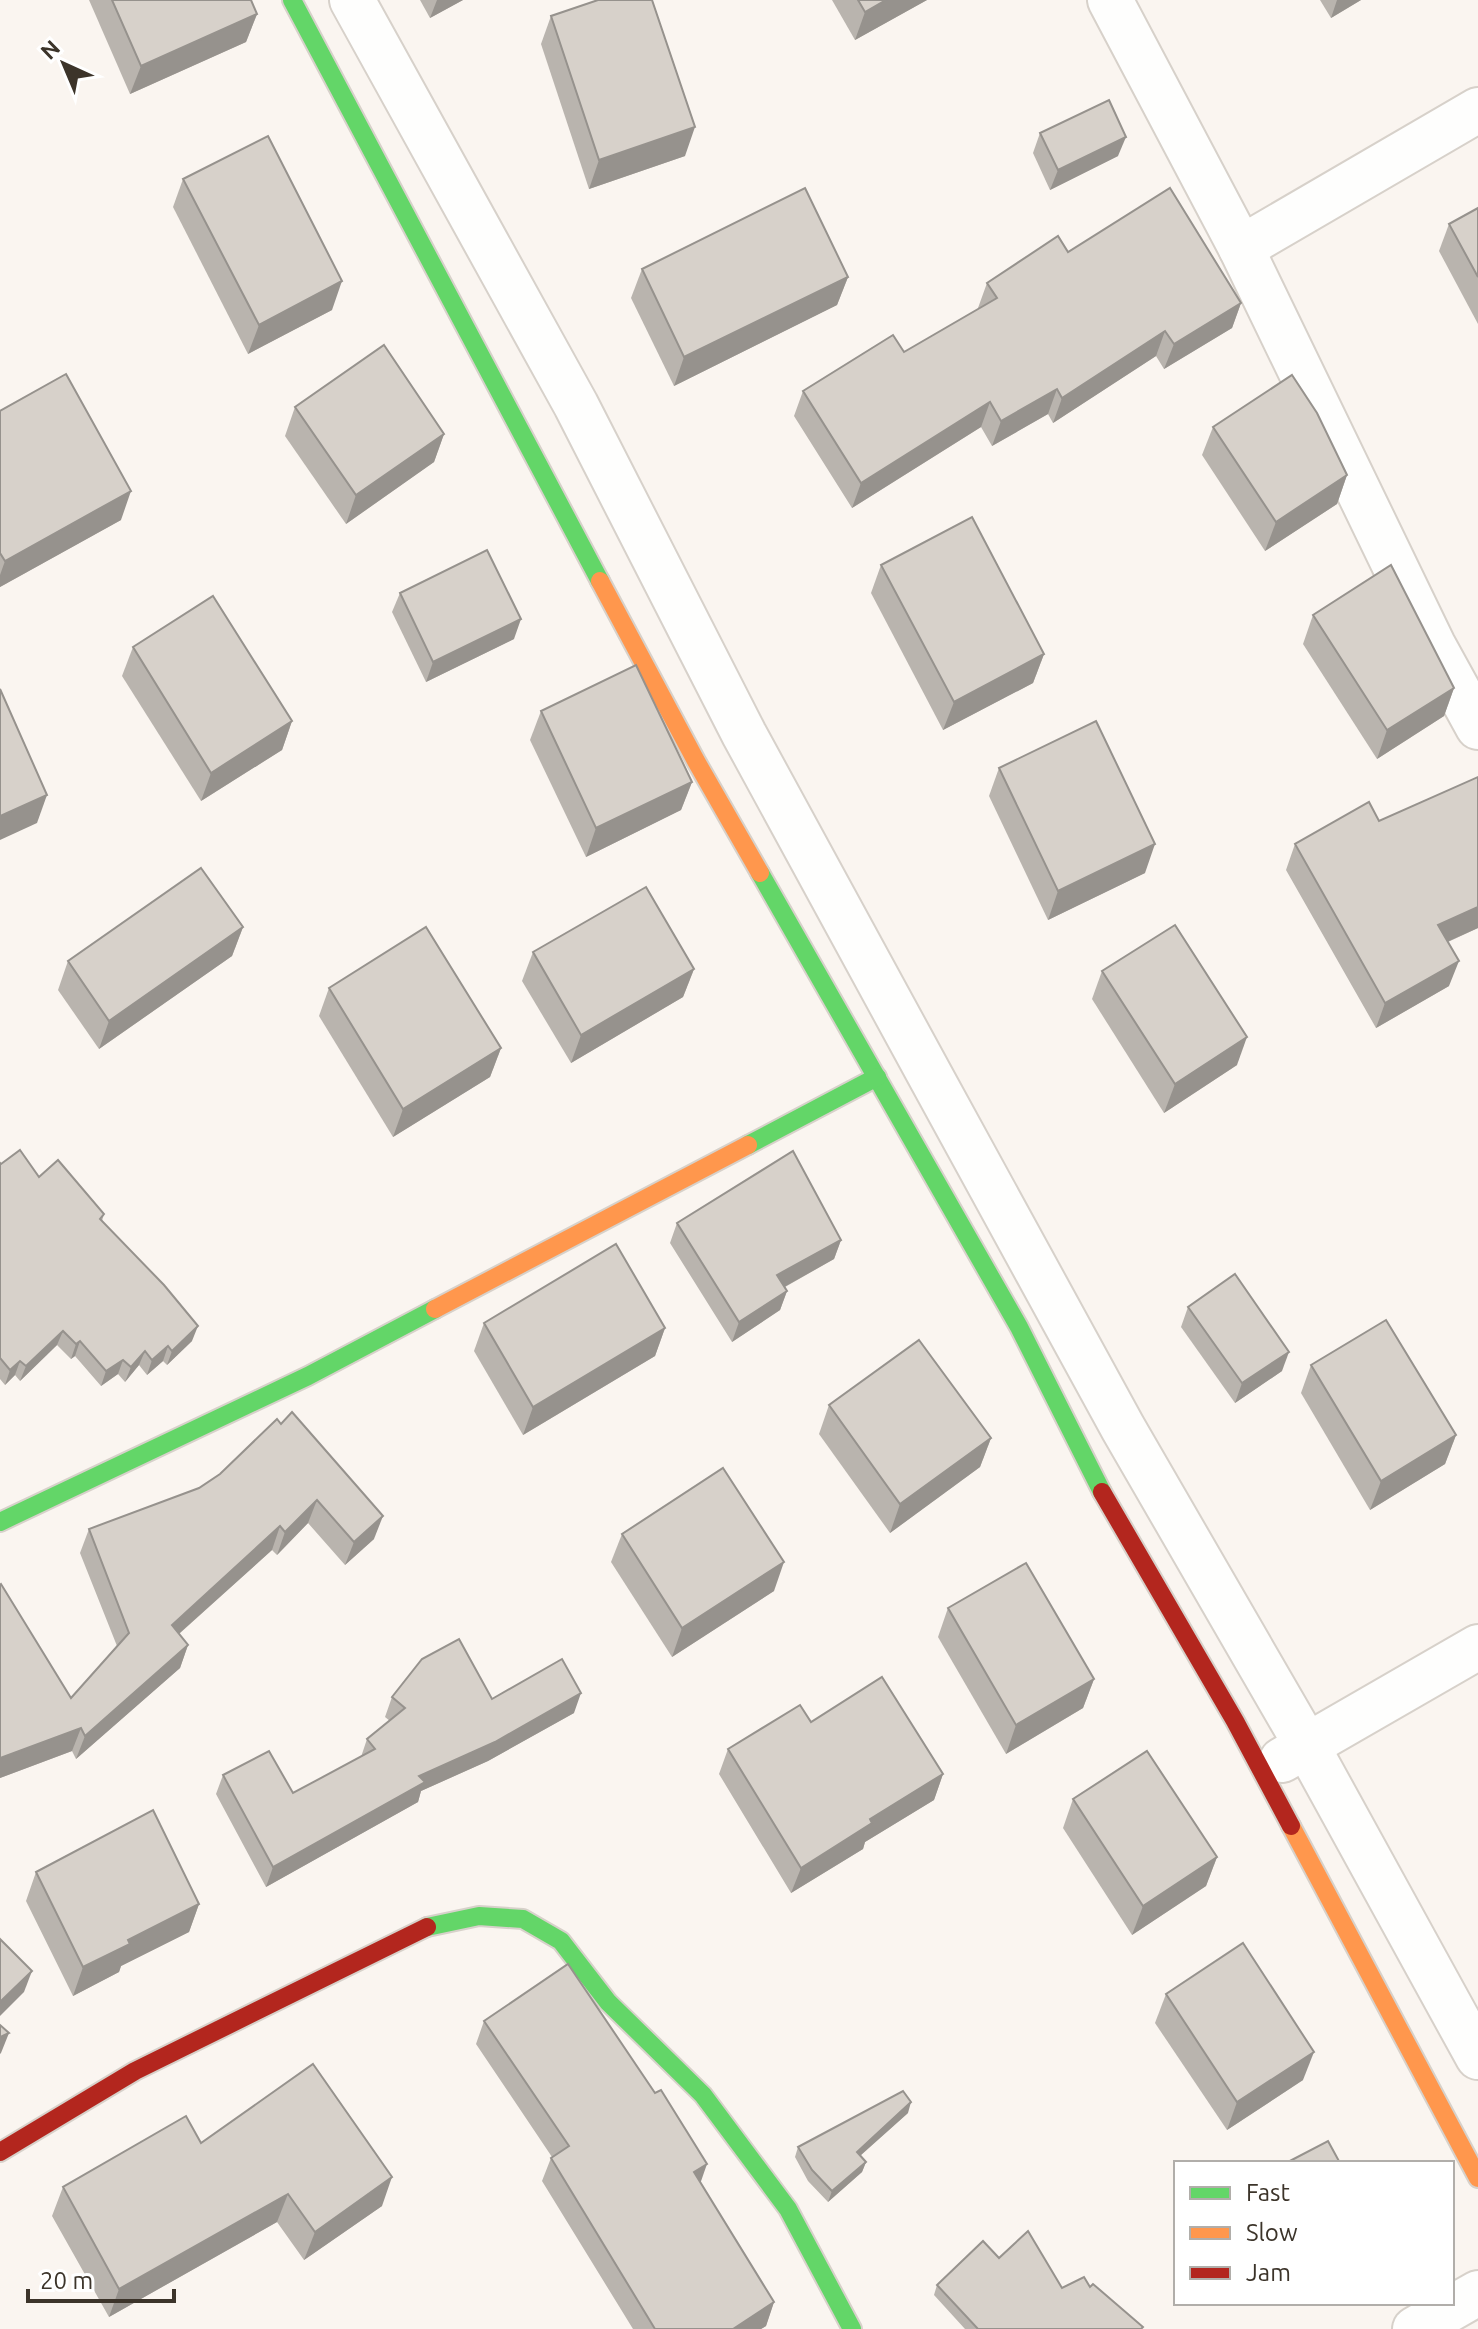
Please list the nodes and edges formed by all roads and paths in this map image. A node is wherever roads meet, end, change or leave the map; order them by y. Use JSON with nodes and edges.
{"nodes":[{"id":1,"x":292,"y":0,"type":"edge"},
{"id":2,"x":352,"y":0,"type":"edge"},
{"id":3,"x":1110,"y":0,"type":"edge"},
{"id":4,"x":1478,"y":110,"type":"edge"},
{"id":5,"x":1241,"y":248,"type":"junction"},
{"id":6,"x":1478,"y":727,"type":"edge"},
{"id":7,"x":877,"y":1077,"type":"junction"},
{"id":8,"x":0,"y":1522,"type":"edge"},
{"id":9,"x":1478,"y":1647,"type":"edge"},
{"id":10,"x":1307,"y":1746,"type":"junction"},
{"id":11,"x":1262,"y":1771,"type":"junction"},
{"id":12,"x":1478,"y":2057,"type":"edge"},
{"id":13,"x":0,"y":2152,"type":"edge"},
{"id":14,"x":1478,"y":2178,"type":"edge"},
{"id":15,"x":1478,"y":2293,"type":"edge"},
{"id":16,"x":852,"y":2329,"type":"edge"},
{"id":17,"x":1415,"y":2329,"type":"edge"}],
"edges":[{"from":1,"to":7,"type":"street"},
{"from":2,"to":10,"type":"street"},
{"from":3,"to":5,"type":"street"},
{"from":4,"to":5,"type":"street"},
{"from":5,"to":6,"type":"street"},
{"from":7,"to":8,"type":"street"},
{"from":7,"to":11,"type":"street"},
{"from":9,"to":10,"type":"street"},
{"from":10,"to":11,"type":"street"},
{"from":10,"to":12,"type":"street"},
{"from":11,"to":14,"type":"street"},
{"from":13,"to":16,"type":"street"},
{"from":15,"to":17,"type":"street"}]}
